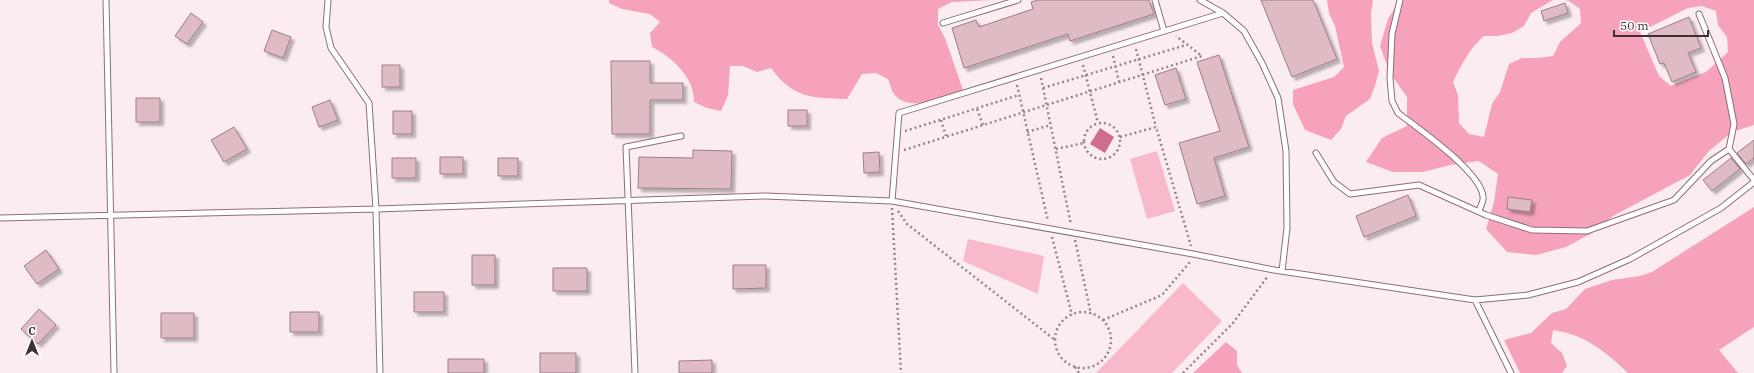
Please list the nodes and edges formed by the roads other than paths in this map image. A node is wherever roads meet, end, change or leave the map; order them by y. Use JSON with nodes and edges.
{"nodes":[{"id":1,"x":106,"y":0,"type":"edge"},
{"id":2,"x":328,"y":0,"type":"edge"},
{"id":3,"x":1018,"y":0,"type":"edge"},
{"id":4,"x":1155,"y":0,"type":"edge"},
{"id":5,"x":1200,"y":0,"type":"edge"},
{"id":6,"x":1400,"y":0,"type":"edge"},
{"id":7,"x":1223,"y":13,"type":"junction"},
{"id":8,"x":1699,"y":14,"type":"dead end"},
{"id":9,"x":943,"y":23,"type":"dead end"},
{"id":10,"x":1166,"y":30,"type":"junction"},
{"id":11,"x":681,"y":136,"type":"dead end"},
{"id":12,"x":1729,"y":149,"type":"junction"},
{"id":13,"x":1316,"y":153,"type":"dead end"},
{"id":14,"x":1754,"y":181,"type":"edge"},
{"id":15,"x":628,"y":200,"type":"junction"},
{"id":16,"x":892,"y":202,"type":"junction"},
{"id":17,"x":376,"y":209,"type":"junction"},
{"id":18,"x":1479,"y":211,"type":"junction"},
{"id":19,"x":111,"y":214,"type":"junction"},
{"id":20,"x":0,"y":218,"type":"edge"},
{"id":21,"x":1282,"y":271,"type":"junction"},
{"id":22,"x":1475,"y":300,"type":"junction"},
{"id":23,"x":114,"y":373,"type":"edge"},
{"id":24,"x":380,"y":373,"type":"edge"},
{"id":25,"x":636,"y":373,"type":"edge"},
{"id":26,"x":1511,"y":373,"type":"edge"}],
"edges":[{"from":1,"to":19,"type":"lane"},
{"from":2,"to":17,"type":"lane"},
{"from":3,"to":9,"type":"lane"},
{"from":4,"to":10,"type":"lane"},
{"from":5,"to":7,"type":"lane"},
{"from":6,"to":18,"type":"lane"},
{"from":7,"to":10,"type":"lane"},
{"from":7,"to":21,"type":"lane"},
{"from":8,"to":12,"type":"lane"},
{"from":10,"to":16,"type":"lane"},
{"from":11,"to":15,"type":"lane"},
{"from":12,"to":14,"type":"lane"},
{"from":12,"to":18,"type":"lane"},
{"from":13,"to":18,"type":"lane"},
{"from":14,"to":22,"type":"lane"},
{"from":15,"to":16,"type":"lane"},
{"from":15,"to":17,"type":"lane"},
{"from":15,"to":25,"type":"lane"},
{"from":16,"to":21,"type":"lane"},
{"from":17,"to":19,"type":"lane"},
{"from":17,"to":24,"type":"lane"},
{"from":19,"to":20,"type":"lane"},
{"from":19,"to":23,"type":"lane"},
{"from":21,"to":22,"type":"lane"},
{"from":22,"to":26,"type":"lane"}]}
